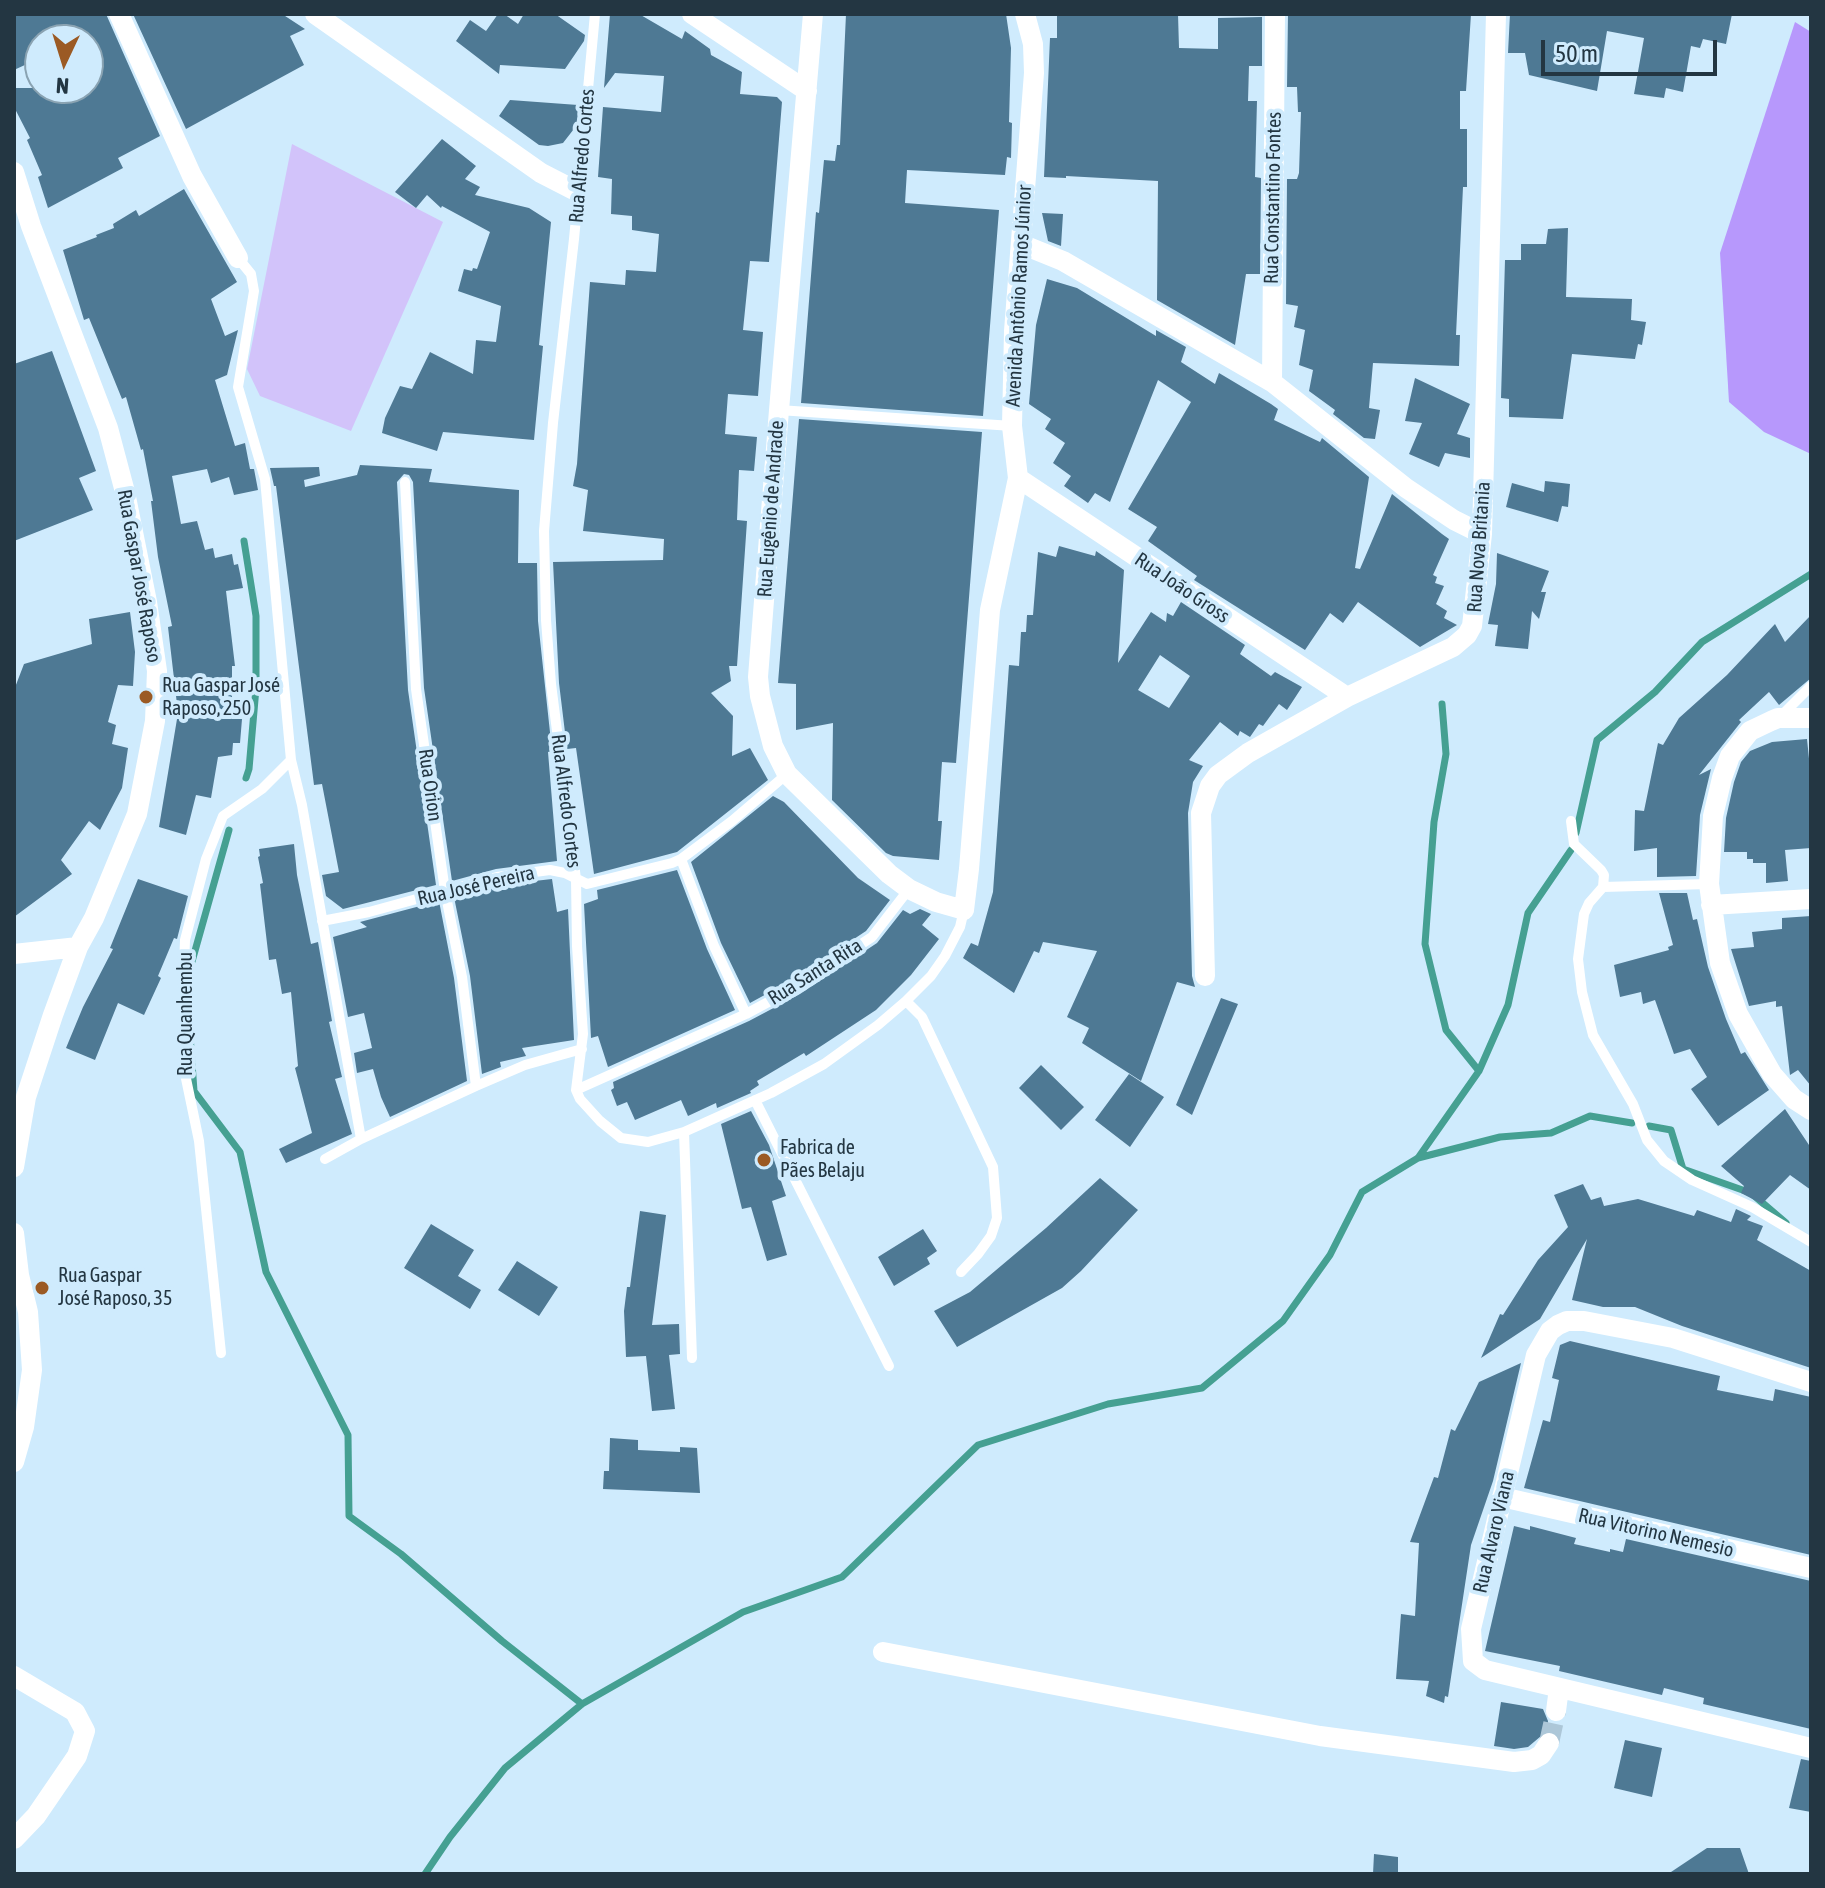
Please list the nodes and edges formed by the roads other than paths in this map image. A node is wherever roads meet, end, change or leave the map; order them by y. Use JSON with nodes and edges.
{"nodes":[{"id":1,"x":119,"y":14,"type":"edge"},
{"id":2,"x":315,"y":14,"type":"edge"},
{"id":3,"x":595,"y":14,"type":"edge"},
{"id":4,"x":692,"y":14,"type":"edge"},
{"id":5,"x":813,"y":14,"type":"edge"},
{"id":6,"x":1025,"y":14,"type":"edge"},
{"id":7,"x":1275,"y":14,"type":"edge"},
{"id":8,"x":1496,"y":14,"type":"edge"},
{"id":9,"x":807,"y":91,"type":"junction"},
{"id":10,"x":14,"y":172,"type":"edge"},
{"id":11,"x":578,"y":192,"type":"junction"},
{"id":12,"x":1021,"y":244,"type":"junction"},
{"id":13,"x":238,"y":258,"type":"joint"},
{"id":14,"x":1272,"y":382,"type":"junction"},
{"id":15,"x":779,"y":410,"type":"junction"},
{"id":16,"x":1012,"y":426,"type":"junction"},
{"id":17,"x":1018,"y":478,"type":"junction"},
{"id":18,"x":405,"y":482,"type":"dead end"},
{"id":19,"x":1482,"y":534,"type":"junction"},
{"id":20,"x":1811,"y":686,"type":"edge"},
{"id":21,"x":1347,"y":697,"type":"junction"},
{"id":22,"x":1778,"y":718,"type":"junction"},
{"id":23,"x":1811,"y":718,"type":"edge"},
{"id":24,"x":291,"y":760,"type":"junction"},
{"id":25,"x":787,"y":774,"type":"junction"},
{"id":26,"x":1571,"y":821,"type":"dead end"},
{"id":27,"x":681,"y":859,"type":"junction"},
{"id":28,"x":576,"y":879,"type":"junction"},
{"id":29,"x":1603,"y":887,"type":"junction"},
{"id":30,"x":909,"y":889,"type":"junction"},
{"id":31,"x":445,"y":891,"type":"junction"},
{"id":32,"x":1710,"y":894,"type":"junction"},
{"id":33,"x":1811,"y":899,"type":"edge"},
{"id":34,"x":964,"y":910,"type":"junction"},
{"id":35,"x":322,"y":921,"type":"junction"},
{"id":36,"x":78,"y":947,"type":"junction"},
{"id":37,"x":14,"y":954,"type":"edge"},
{"id":38,"x":1205,"y":976,"type":"dead end"},
{"id":39,"x":906,"y":1001,"type":"junction"},
{"id":40,"x":746,"y":1014,"type":"junction"},
{"id":41,"x":582,"y":1049,"type":"junction"},
{"id":42,"x":476,"y":1086,"type":"junction"},
{"id":43,"x":576,"y":1090,"type":"junction"},
{"id":44,"x":755,"y":1100,"type":"junction"},
{"id":45,"x":1811,"y":1110,"type":"edge"},
{"id":46,"x":684,"y":1132,"type":"junction"},
{"id":47,"x":361,"y":1139,"type":"junction"},
{"id":48,"x":325,"y":1159,"type":"dead end"},
{"id":49,"x":14,"y":1167,"type":"edge"},
{"id":50,"x":14,"y":1233,"type":"edge"},
{"id":51,"x":1811,"y":1242,"type":"edge"},
{"id":52,"x":961,"y":1272,"type":"dead end"},
{"id":53,"x":16,"y":1276,"type":"edge"},
{"id":54,"x":221,"y":1353,"type":"dead end"},
{"id":55,"x":692,"y":1358,"type":"dead end"},
{"id":56,"x":889,"y":1366,"type":"dead end"},
{"id":57,"x":1811,"y":1382,"type":"edge"},
{"id":58,"x":14,"y":1462,"type":"edge"},
{"id":59,"x":1502,"y":1497,"type":"junction"},
{"id":60,"x":1811,"y":1568,"type":"edge"},
{"id":61,"x":883,"y":1652,"type":"dead end"},
{"id":62,"x":14,"y":1676,"type":"edge"},
{"id":63,"x":1559,"y":1688,"type":"junction"},
{"id":64,"x":1556,"y":1711,"type":"tunnel mouth"},
{"id":65,"x":1549,"y":1743,"type":"dead end"},
{"id":66,"x":1811,"y":1748,"type":"edge"},
{"id":67,"x":14,"y":1839,"type":"edge"}],
"edges":[{"from":1,"to":13,"type":"street"},
{"from":2,"to":11,"type":"street"},
{"from":3,"to":11,"type":"lane","name":"Rua Alfredo Cortes"},
{"from":4,"to":9,"type":"street"},
{"from":5,"to":9,"type":"street","name":"Rua Eugênio de Andrade"},
{"from":6,"to":12,"type":"street","name":"Avenida Antônio Ramos Júnior"},
{"from":7,"to":14,"type":"street","name":"Rua Constantino Fontes"},
{"from":8,"to":19,"type":"street","name":"Rua Nova Britania"},
{"from":9,"to":15,"type":"street","name":"Rua Eugênio de Andrade"},
{"from":10,"to":36,"type":"street","name":"Rua Gaspar José Raposo"},
{"from":11,"to":28,"type":"lane","name":"Rua Alfredo Cortes"},
{"from":12,"to":14,"type":"street"},
{"from":12,"to":16,"type":"street","name":"Avenida Antônio Ramos Júnior"},
{"from":13,"to":24,"type":"lane"},
{"from":14,"to":19,"type":"street"},
{"from":15,"to":16,"type":"lane"},
{"from":15,"to":25,"type":"street","name":"Rua Eugênio de Andrade"},
{"from":16,"to":17,"type":"street","name":"Avenida Antônio Ramos Júnior"},
{"from":17,"to":21,"type":"street","name":"Rua João Gross"},
{"from":17,"to":34,"type":"street","name":"Avenida Antônio Ramos Júnior"},
{"from":18,"to":31,"type":"lane","name":"Rua Orion"},
{"from":19,"to":21,"type":"street","name":"Rua Nova Britania"},
{"from":20,"to":22,"type":"lane"},
{"from":21,"to":38,"type":"street","name":"Rua Nova Britania"},
{"from":22,"to":23,"type":"street"},
{"from":22,"to":32,"type":"street"},
{"from":24,"to":35,"type":"lane"},
{"from":24,"to":54,"type":"lane","name":"Rua Quanhembu"},
{"from":25,"to":27,"type":"lane","name":"Rua José Pereira"},
{"from":25,"to":30,"type":"street","name":"Rua Eugênio de Andrade"},
{"from":26,"to":29,"type":"lane"},
{"from":27,"to":28,"type":"lane","name":"Rua José Pereira"},
{"from":27,"to":40,"type":"lane","name":"Rua Santa Rita"},
{"from":28,"to":31,"type":"lane","name":"Rua José Pereira"},
{"from":28,"to":41,"type":"lane","name":"Rua Alfredo Cortes"},
{"from":29,"to":32,"type":"lane"},
{"from":29,"to":51,"type":"lane"},
{"from":30,"to":34,"type":"street","name":"Rua Eugênio de Andrade"},
{"from":30,"to":40,"type":"lane","name":"Rua Santa Rita"},
{"from":31,"to":35,"type":"lane","name":"Rua José Pereira"},
{"from":31,"to":42,"type":"lane","name":"Rua Orion"},
{"from":32,"to":33,"type":"street"},
{"from":32,"to":45,"type":"street"},
{"from":34,"to":39,"type":"lane"},
{"from":35,"to":47,"type":"lane"},
{"from":36,"to":37,"type":"street"},
{"from":36,"to":49,"type":"street","name":"Rua Gaspar José Raposo"},
{"from":39,"to":44,"type":"lane"},
{"from":39,"to":52,"type":"lane"},
{"from":40,"to":43,"type":"lane","name":"Rua Santa Rita"},
{"from":41,"to":42,"type":"lane"},
{"from":41,"to":43,"type":"lane","name":"Rua Alfredo Cortes"},
{"from":42,"to":47,"type":"lane"},
{"from":43,"to":46,"type":"lane"},
{"from":44,"to":46,"type":"lane"},
{"from":44,"to":56,"type":"lane"},
{"from":46,"to":55,"type":"lane"},
{"from":47,"to":48,"type":"lane"},
{"from":50,"to":53,"type":"street"},
{"from":53,"to":58,"type":"street"},
{"from":57,"to":59,"type":"street","name":"Rua Alvaro Viana"},
{"from":59,"to":60,"type":"street","name":"Rua Vitorino Nemesio"},
{"from":59,"to":63,"type":"street","name":"Rua Alvaro Viana"},
{"from":61,"to":65,"type":"street"},
{"from":62,"to":67,"type":"street"},
{"from":63,"to":64,"type":"street"},
{"from":63,"to":66,"type":"street","name":"Rua Alvaro Viana"}]}
